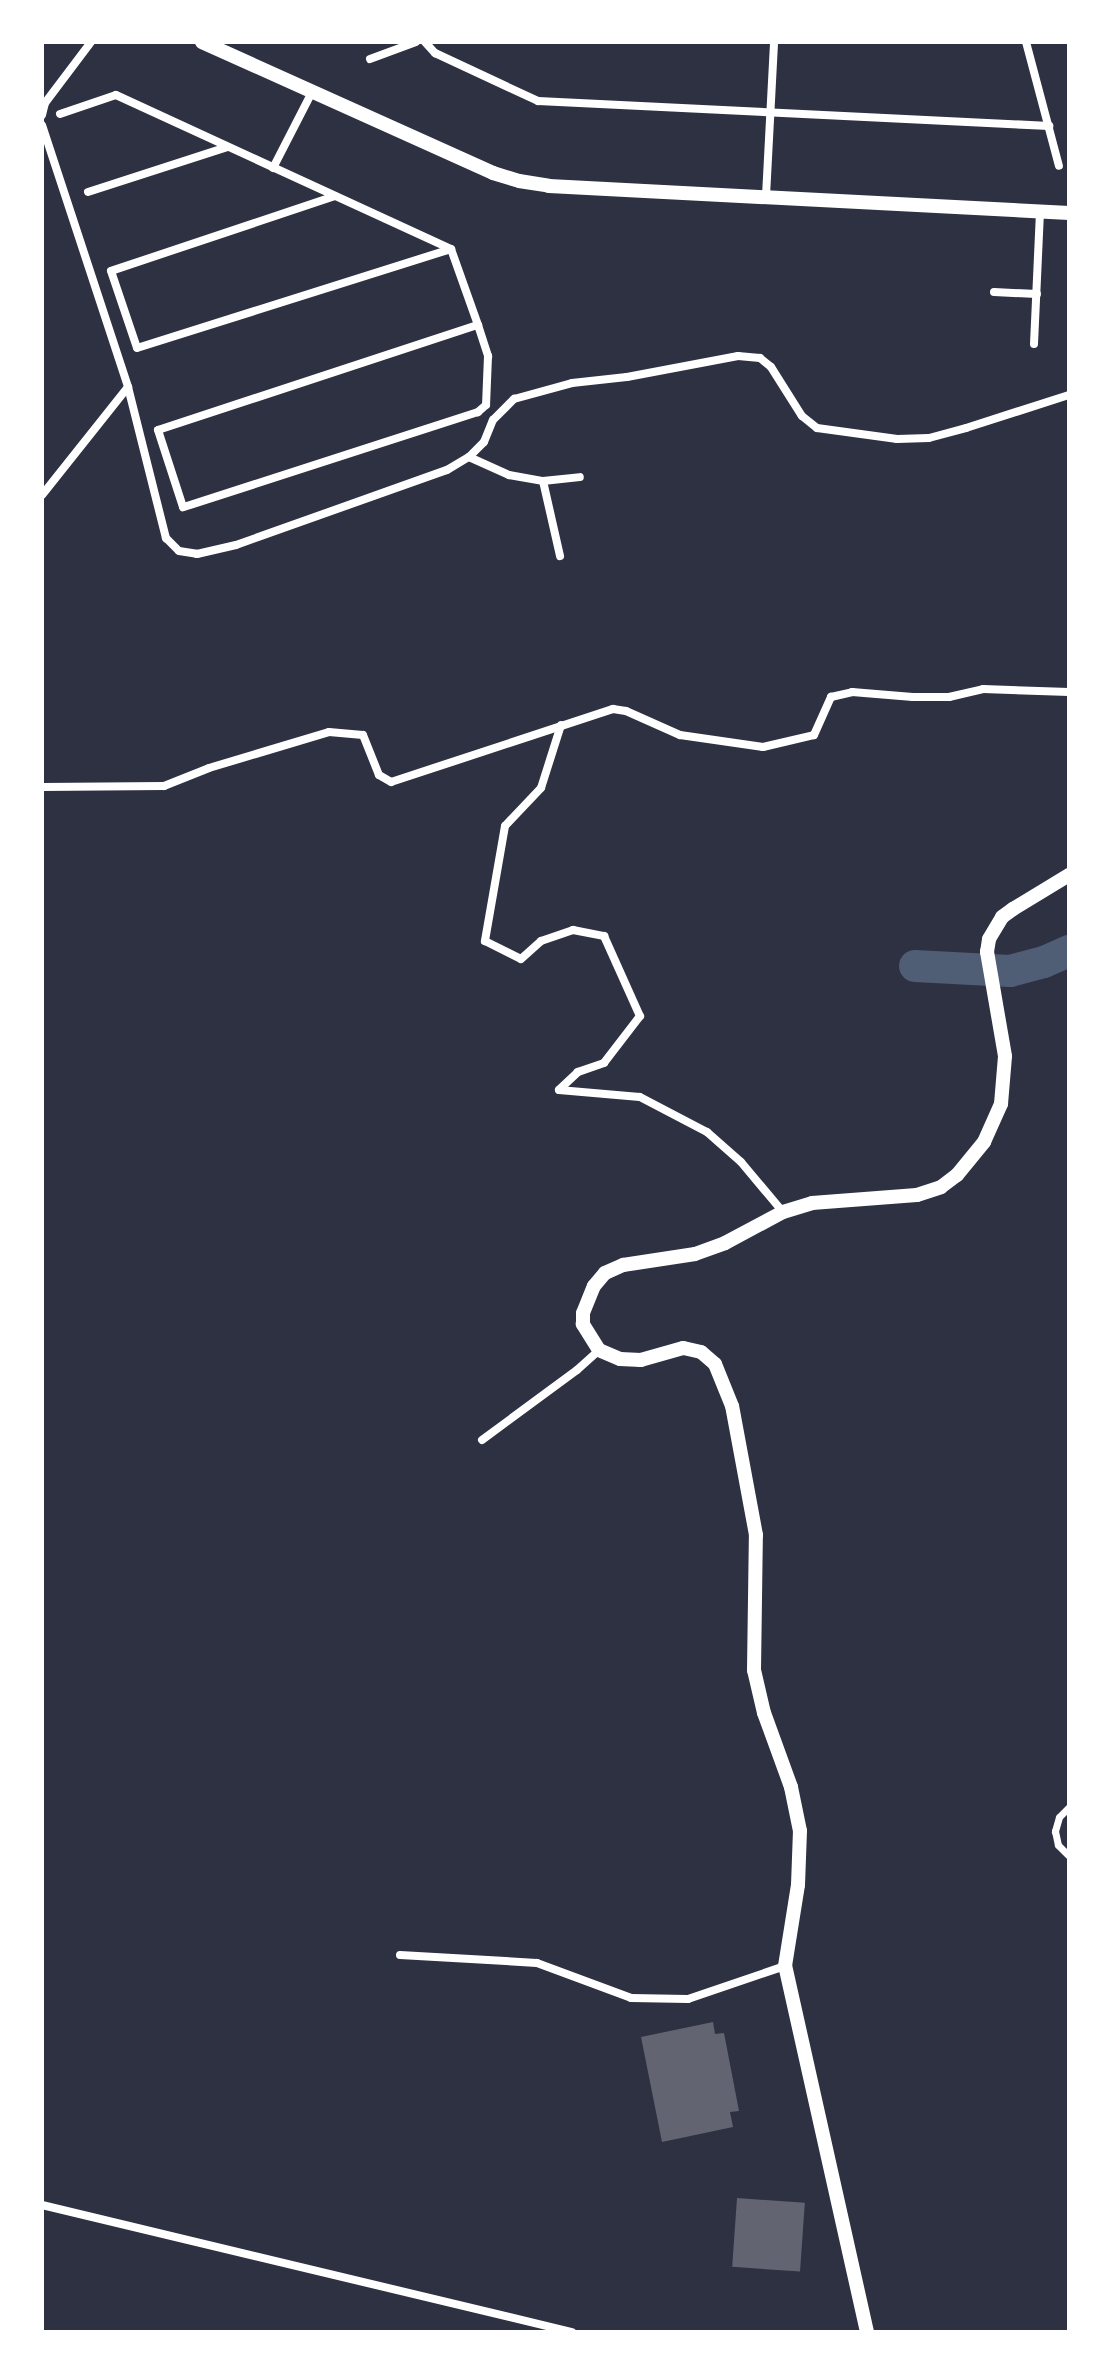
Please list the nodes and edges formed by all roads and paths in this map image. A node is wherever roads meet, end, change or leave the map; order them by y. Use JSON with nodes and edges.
{"nodes":[{"id":1,"x":91,"y":42,"type":"edge"},
{"id":2,"x":202,"y":42,"type":"edge"},
{"id":3,"x":416,"y":42,"type":"edge"},
{"id":4,"x":425,"y":42,"type":"edge"},
{"id":5,"x":774,"y":42,"type":"edge"},
{"id":6,"x":1026,"y":42,"type":"edge"},
{"id":7,"x":370,"y":59,"type":"dead end"},
{"id":8,"x":312,"y":92,"type":"junction"},
{"id":9,"x":770,"y":113,"type":"junction"},
{"id":10,"x":60,"y":114,"type":"dead end"},
{"id":11,"x":42,"y":115,"type":"edge"},
{"id":12,"x":42,"y":125,"type":"edge"},
{"id":13,"x":1049,"y":126,"type":"junction"},
{"id":14,"x":43,"y":138,"type":"edge"},
{"id":15,"x":227,"y":147,"type":"junction"},
{"id":16,"x":1059,"y":166,"type":"dead end"},
{"id":17,"x":273,"y":168,"type":"junction"},
{"id":18,"x":88,"y":192,"type":"dead end"},
{"id":19,"x":335,"y":196,"type":"junction"},
{"id":20,"x":766,"y":196,"type":"junction"},
{"id":21,"x":1040,"y":212,"type":"junction"},
{"id":22,"x":1069,"y":213,"type":"edge"},
{"id":23,"x":451,"y":249,"type":"junction"},
{"id":24,"x":994,"y":292,"type":"dead end"},
{"id":25,"x":1037,"y":294,"type":"junction"},
{"id":26,"x":478,"y":325,"type":"junction"},
{"id":27,"x":1034,"y":344,"type":"dead end"},
{"id":28,"x":128,"y":387,"type":"junction"},
{"id":29,"x":1069,"y":395,"type":"edge"},
{"id":30,"x":469,"y":457,"type":"junction"},
{"id":31,"x":580,"y":477,"type":"dead end"},
{"id":32,"x":543,"y":481,"type":"junction"},
{"id":33,"x":42,"y":495,"type":"edge"},
{"id":34,"x":560,"y":556,"type":"dead end"},
{"id":35,"x":1069,"y":692,"type":"edge"},
{"id":36,"x":561,"y":725,"type":"junction"},
{"id":37,"x":42,"y":787,"type":"edge"},
{"id":38,"x":1069,"y":875,"type":"edge"},
{"id":39,"x":783,"y":1212,"type":"junction"},
{"id":40,"x":599,"y":1350,"type":"junction"},
{"id":41,"x":482,"y":1440,"type":"dead end"},
{"id":42,"x":1069,"y":1807,"type":"edge"},
{"id":43,"x":1069,"y":1856,"type":"edge"},
{"id":44,"x":400,"y":1955,"type":"dead end"},
{"id":45,"x":785,"y":1966,"type":"junction"},
{"id":46,"x":42,"y":2205,"type":"edge"},
{"id":47,"x":572,"y":2332,"type":"edge"},
{"id":48,"x":867,"y":2332,"type":"edge"}],
"edges":[{"from":1,"to":11,"type":"street"},
{"from":2,"to":8,"type":"street"},
{"from":3,"to":7,"type":"street"},
{"from":4,"to":9,"type":"street"},
{"from":5,"to":9,"type":"street"},
{"from":6,"to":13,"type":"street"},
{"from":8,"to":17,"type":"street"},
{"from":8,"to":20,"type":"street"},
{"from":9,"to":13,"type":"street"},
{"from":9,"to":20,"type":"street"},
{"from":10,"to":15,"type":"street"},
{"from":12,"to":14,"type":"street"},
{"from":13,"to":16,"type":"street"},
{"from":14,"to":28,"type":"street"},
{"from":15,"to":17,"type":"street"},
{"from":15,"to":18,"type":"street"},
{"from":17,"to":19,"type":"street"},
{"from":19,"to":23,"type":"street"},
{"from":19,"to":23,"type":"street"},
{"from":20,"to":21,"type":"street"},
{"from":21,"to":22,"type":"street"},
{"from":21,"to":25,"type":"street"},
{"from":23,"to":26,"type":"street"},
{"from":24,"to":25,"type":"street"},
{"from":25,"to":27,"type":"street"},
{"from":26,"to":26,"type":"street"},
{"from":28,"to":30,"type":"street"},
{"from":28,"to":33,"type":"street"},
{"from":29,"to":30,"type":"street"},
{"from":30,"to":32,"type":"street"},
{"from":31,"to":32,"type":"street"},
{"from":32,"to":34,"type":"street"},
{"from":35,"to":36,"type":"street"},
{"from":36,"to":37,"type":"street"},
{"from":36,"to":39,"type":"street"},
{"from":38,"to":39,"type":"street"},
{"from":39,"to":40,"type":"street"},
{"from":40,"to":41,"type":"street"},
{"from":40,"to":45,"type":"street"},
{"from":42,"to":43,"type":"street"},
{"from":44,"to":45,"type":"street"},
{"from":45,"to":48,"type":"street"},
{"from":46,"to":47,"type":"street"}]}
